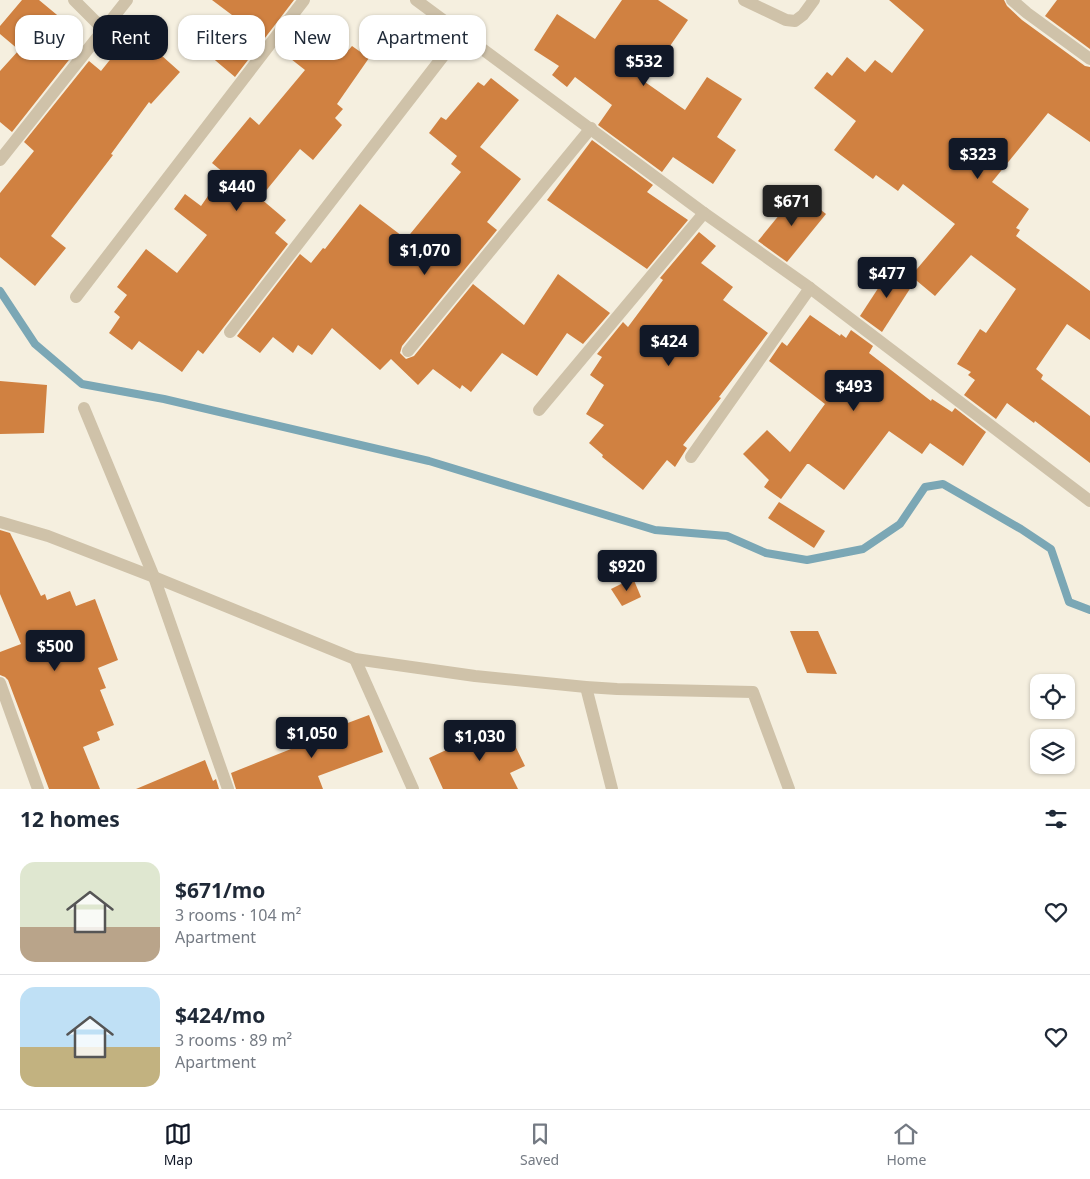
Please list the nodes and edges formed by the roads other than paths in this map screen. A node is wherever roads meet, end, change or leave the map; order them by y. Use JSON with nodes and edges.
{"nodes":[{"id":1,"x":74,"y":0,"type":"edge"},
{"id":2,"x":127,"y":0,"type":"edge"},
{"id":3,"x":304,"y":0,"type":"edge"},
{"id":4,"x":416,"y":0,"type":"edge"},
{"id":5,"x":744,"y":0,"type":"edge"},
{"id":6,"x":814,"y":0,"type":"edge"},
{"id":7,"x":1012,"y":0,"type":"edge"},
{"id":8,"x":115,"y":15,"type":"edge"},
{"id":9,"x":436,"y":15,"type":"edge"},
{"id":10,"x":93,"y":19,"type":"edge"},
{"id":11,"x":93,"y":42,"type":"edge"},
{"id":12,"x":486,"y":51,"type":"edge"},
{"id":13,"x":1090,"y":59,"type":"edge"},
{"id":14,"x":440,"y":60,"type":"edge"},
{"id":15,"x":591,"y":128,"type":"junction"},
{"id":16,"x":0,"y":160,"type":"edge"},
{"id":17,"x":704,"y":213,"type":"junction"},
{"id":18,"x":810,"y":288,"type":"junction"},
{"id":19,"x":76,"y":297,"type":"dead end"},
{"id":20,"x":230,"y":332,"type":"dead end"},
{"id":21,"x":408,"y":351,"type":"dead end"},
{"id":22,"x":84,"y":408,"type":"dead end"},
{"id":23,"x":539,"y":410,"type":"dead end"},
{"id":24,"x":690,"y":457,"type":"dead end"},
{"id":25,"x":1090,"y":501,"type":"edge"},
{"id":26,"x":0,"y":522,"type":"edge"},
{"id":27,"x":154,"y":577,"type":"junction"},
{"id":28,"x":355,"y":659,"type":"junction"},
{"id":29,"x":0,"y":683,"type":"edge"},
{"id":30,"x":586,"y":687,"type":"junction"},
{"id":31,"x":38,"y":789,"type":"edge"},
{"id":32,"x":228,"y":789,"type":"edge"},
{"id":33,"x":413,"y":789,"type":"edge"},
{"id":34,"x":612,"y":789,"type":"edge"},
{"id":35,"x":789,"y":789,"type":"edge"}],
"edges":[{"from":1,"to":10,"type":"street"},
{"from":2,"to":8,"type":"street"},
{"from":3,"to":19,"type":"street"},
{"from":4,"to":9,"type":"street"},
{"from":5,"to":6,"type":"street"},
{"from":7,"to":13,"type":"street"},
{"from":11,"to":16,"type":"street"},
{"from":12,"to":15,"type":"street"},
{"from":14,"to":20,"type":"street"},
{"from":15,"to":17,"type":"street"},
{"from":15,"to":21,"type":"street"},
{"from":17,"to":18,"type":"street"},
{"from":17,"to":23,"type":"street"},
{"from":18,"to":24,"type":"street"},
{"from":18,"to":25,"type":"street"},
{"from":22,"to":27,"type":"street"},
{"from":26,"to":27,"type":"street"},
{"from":27,"to":28,"type":"street"},
{"from":27,"to":32,"type":"street"},
{"from":28,"to":30,"type":"street"},
{"from":28,"to":33,"type":"street"},
{"from":29,"to":31,"type":"street"},
{"from":30,"to":34,"type":"street"},
{"from":30,"to":35,"type":"street"}]}
